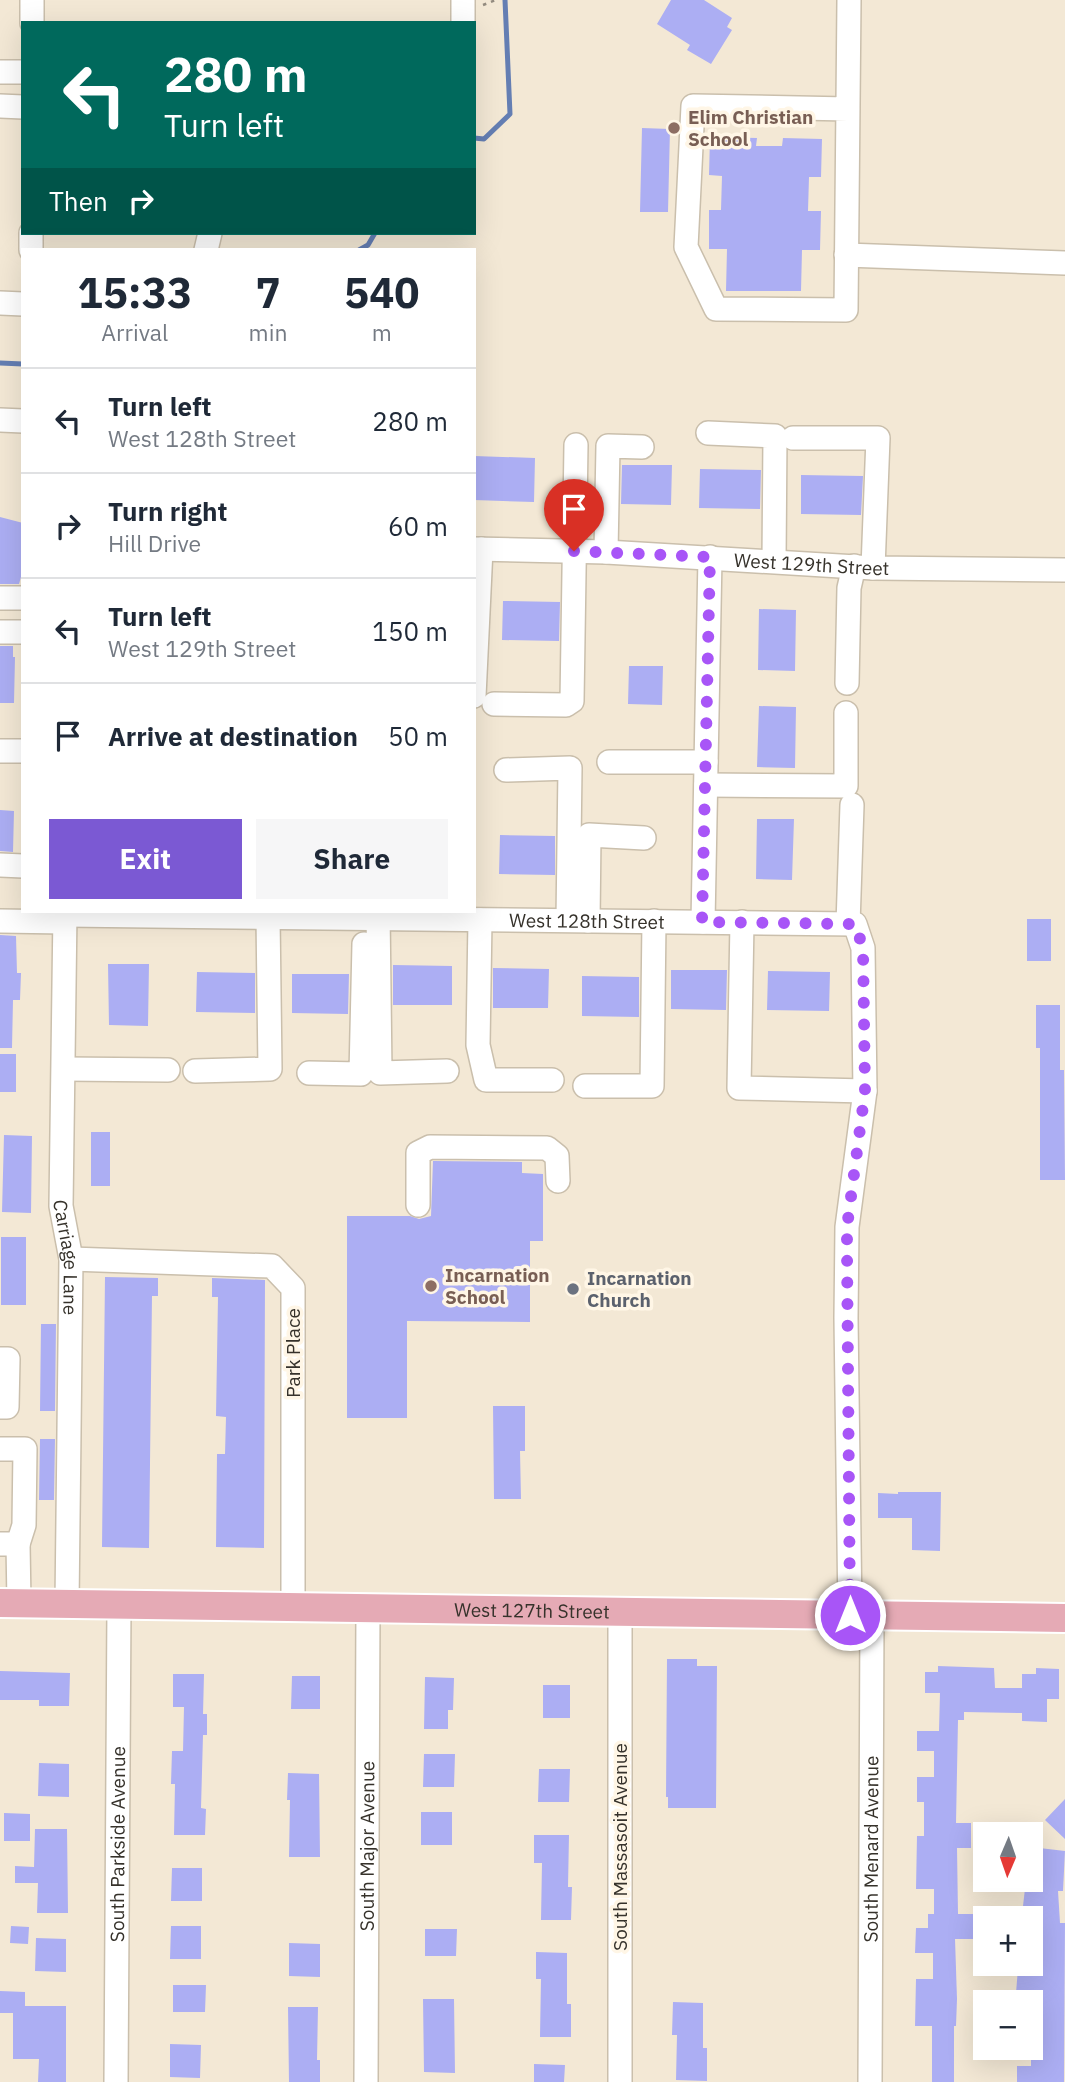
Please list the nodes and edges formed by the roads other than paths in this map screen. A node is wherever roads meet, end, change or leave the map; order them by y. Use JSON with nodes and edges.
{"nodes":[{"id":1,"x":32,"y":0,"type":"edge"},
{"id":2,"x":849,"y":0,"type":"edge"},
{"id":3,"x":472,"y":3,"type":"edge"},
{"id":4,"x":32,"y":21,"type":"edge"},
{"id":5,"x":465,"y":21,"type":"edge"},
{"id":6,"x":0,"y":72,"type":"edge"},
{"id":7,"x":21,"y":72,"type":"edge"},
{"id":8,"x":0,"y":106,"type":"edge"},
{"id":9,"x":21,"y":107,"type":"edge"},
{"id":10,"x":848,"y":109,"type":"junction"},
{"id":11,"x":846,"y":255,"type":"junction"},
{"id":12,"x":1065,"y":263,"type":"edge"},
{"id":13,"x":0,"y":303,"type":"edge"},
{"id":14,"x":21,"y":304,"type":"edge"},
{"id":15,"x":0,"y":420,"type":"edge"},
{"id":16,"x":21,"y":421,"type":"edge"},
{"id":17,"x":708,"y":433,"type":"dead end"},
{"id":18,"x":793,"y":438,"type":"dead end"},
{"id":19,"x":576,"y":445,"type":"dead end"},
{"id":20,"x":642,"y":447,"type":"dead end"},
{"id":21,"x":477,"y":549,"type":"edge"},
{"id":22,"x":574,"y":551,"type":"junction"},
{"id":23,"x":606,"y":552,"type":"junction"},
{"id":24,"x":710,"y":557,"type":"junction"},
{"id":25,"x":774,"y":561,"type":"junction"},
{"id":26,"x":863,"y":567,"type":"junction"},
{"id":27,"x":1065,"y":570,"type":"edge"},
{"id":28,"x":0,"y":598,"type":"edge"},
{"id":29,"x":21,"y":598,"type":"edge"},
{"id":30,"x":0,"y":632,"type":"edge"},
{"id":31,"x":21,"y":632,"type":"edge"},
{"id":32,"x":847,"y":683,"type":"dead end"},
{"id":33,"x":484,"y":700,"type":"edge"},
{"id":34,"x":846,"y":713,"type":"dead end"},
{"id":35,"x":0,"y":751,"type":"edge"},
{"id":36,"x":21,"y":751,"type":"edge"},
{"id":37,"x":609,"y":762,"type":"dead end"},
{"id":38,"x":506,"y":770,"type":"dead end"},
{"id":39,"x":706,"y":773,"type":"junction"},
{"id":40,"x":852,"y":805,"type":"dead end"},
{"id":41,"x":644,"y":838,"type":"dead end"},
{"id":42,"x":0,"y":865,"type":"edge"},
{"id":43,"x":21,"y":866,"type":"edge"},
{"id":44,"x":204,"y":914,"type":"edge"},
{"id":45,"x":65,"y":916,"type":"edge"},
{"id":46,"x":382,"y":916,"type":"edge"},
{"id":47,"x":268,"y":918,"type":"junction"},
{"id":48,"x":480,"y":920,"type":"junction"},
{"id":49,"x":0,"y":921,"type":"edge"},
{"id":50,"x":578,"y":921,"type":"junction"},
{"id":51,"x":654,"y":921,"type":"junction"},
{"id":52,"x":702,"y":922,"type":"junction"},
{"id":53,"x":742,"y":922,"type":"junction"},
{"id":54,"x":851,"y":924,"type":"junction"},
{"id":55,"x":64,"y":1069,"type":"junction"},
{"id":56,"x":168,"y":1070,"type":"dead end"},
{"id":57,"x":195,"y":1071,"type":"dead end"},
{"id":58,"x":447,"y":1071,"type":"dead end"},
{"id":59,"x":309,"y":1073,"type":"dead end"},
{"id":60,"x":552,"y":1080,"type":"dead end"},
{"id":61,"x":585,"y":1086,"type":"dead end"},
{"id":62,"x":865,"y":1091,"type":"junction"},
{"id":63,"x":558,"y":1181,"type":"dead end"},
{"id":64,"x":418,"y":1205,"type":"dead end"},
{"id":65,"x":71,"y":1259,"type":"junction"},
{"id":66,"x":0,"y":1359,"type":"edge"},
{"id":67,"x":0,"y":1407,"type":"edge"},
{"id":68,"x":0,"y":1449,"type":"edge"},
{"id":69,"x":9,"y":1544,"type":"edge"},
{"id":70,"x":9,"y":1603,"type":"edge"},
{"id":71,"x":67,"y":1604,"type":"junction"},
{"id":72,"x":119,"y":1605,"type":"junction"},
{"id":73,"x":293,"y":1607,"type":"junction"},
{"id":74,"x":368,"y":1608,"type":"junction"},
{"id":75,"x":620,"y":1612,"type":"junction"},
{"id":76,"x":861,"y":1615,"type":"junction"},
{"id":77,"x":1065,"y":1618,"type":"edge"},
{"id":78,"x":116,"y":2082,"type":"edge"},
{"id":79,"x":366,"y":2082,"type":"edge"},
{"id":80,"x":620,"y":2082,"type":"edge"},
{"id":81,"x":870,"y":2082,"type":"edge"}],
"edges":[{"from":1,"to":4,"type":"street"},
{"from":2,"to":10,"type":"street"},
{"from":3,"to":5,"type":"street"},
{"from":6,"to":7,"type":"street"},
{"from":8,"to":9,"type":"street"},
{"from":10,"to":11,"type":"street"},
{"from":10,"to":11,"type":"street"},
{"from":11,"to":12,"type":"street"},
{"from":13,"to":14,"type":"street"},
{"from":15,"to":16,"type":"street"},
{"from":17,"to":25,"type":"street"},
{"from":18,"to":26,"type":"street"},
{"from":19,"to":22,"type":"street"},
{"from":20,"to":23,"type":"street"},
{"from":21,"to":22,"type":"street","name":"West 129th Street"},
{"from":21,"to":33,"type":"street"},
{"from":22,"to":23,"type":"street","name":"West 129th Street"},
{"from":22,"to":33,"type":"street"},
{"from":23,"to":24,"type":"street","name":"West 129th Street"},
{"from":24,"to":25,"type":"street","name":"West 129th Street"},
{"from":24,"to":39,"type":"street"},
{"from":25,"to":26,"type":"street","name":"West 129th Street"},
{"from":26,"to":27,"type":"street","name":"West 129th Street"},
{"from":26,"to":32,"type":"street"},
{"from":28,"to":29,"type":"street"},
{"from":30,"to":31,"type":"street"},
{"from":34,"to":39,"type":"street"},
{"from":35,"to":36,"type":"street"},
{"from":37,"to":39,"type":"street"},
{"from":38,"to":50,"type":"street"},
{"from":39,"to":52,"type":"street"},
{"from":40,"to":54,"type":"street","name":"South Menard Avenue"},
{"from":41,"to":50,"type":"street"},
{"from":42,"to":43,"type":"street"},
{"from":44,"to":45,"type":"street","name":"West 128th Street"},
{"from":44,"to":47,"type":"street","name":"West 128th Street"},
{"from":45,"to":49,"type":"street","name":"West 128th Street"},
{"from":45,"to":55,"type":"street","name":"Carriage Lane"},
{"from":46,"to":47,"type":"street","name":"West 128th Street"},
{"from":46,"to":48,"type":"street","name":"West 128th Street"},
{"from":46,"to":58,"type":"street"},
{"from":46,"to":59,"type":"street"},
{"from":47,"to":57,"type":"street"},
{"from":48,"to":50,"type":"street","name":"West 128th Street"},
{"from":48,"to":60,"type":"street"},
{"from":50,"to":51,"type":"street","name":"West 128th Street"},
{"from":51,"to":52,"type":"street","name":"West 128th Street"},
{"from":51,"to":61,"type":"street"},
{"from":52,"to":53,"type":"street","name":"West 128th Street"},
{"from":53,"to":54,"type":"street","name":"West 128th Street"},
{"from":53,"to":62,"type":"street"},
{"from":54,"to":62,"type":"street","name":"South Menard Avenue"},
{"from":55,"to":56,"type":"street"},
{"from":55,"to":65,"type":"street","name":"Carriage Lane"},
{"from":62,"to":76,"type":"street","name":"South Menard Avenue"},
{"from":63,"to":64,"type":"street"},
{"from":65,"to":71,"type":"street","name":"Carriage Lane"},
{"from":65,"to":73,"type":"street","name":"Park Place"},
{"from":66,"to":67,"type":"street"},
{"from":68,"to":69,"type":"street"},
{"from":69,"to":70,"type":"street"},
{"from":70,"to":71,"type":"main road","name":"West 127th Street"},
{"from":71,"to":72,"type":"main road","name":"West 127th Street"},
{"from":72,"to":73,"type":"main road","name":"West 127th Street"},
{"from":72,"to":78,"type":"street","name":"South Parkside Avenue"},
{"from":73,"to":74,"type":"main road","name":"West 127th Street"},
{"from":74,"to":75,"type":"main road","name":"West 127th Street"},
{"from":74,"to":79,"type":"street","name":"South Major Avenue"},
{"from":75,"to":76,"type":"main road","name":"West 127th Street"},
{"from":75,"to":80,"type":"street","name":"South Massasoit Avenue"},
{"from":76,"to":77,"type":"main road","name":"West 127th Street"},
{"from":76,"to":81,"type":"street","name":"South Menard Avenue"}]}
